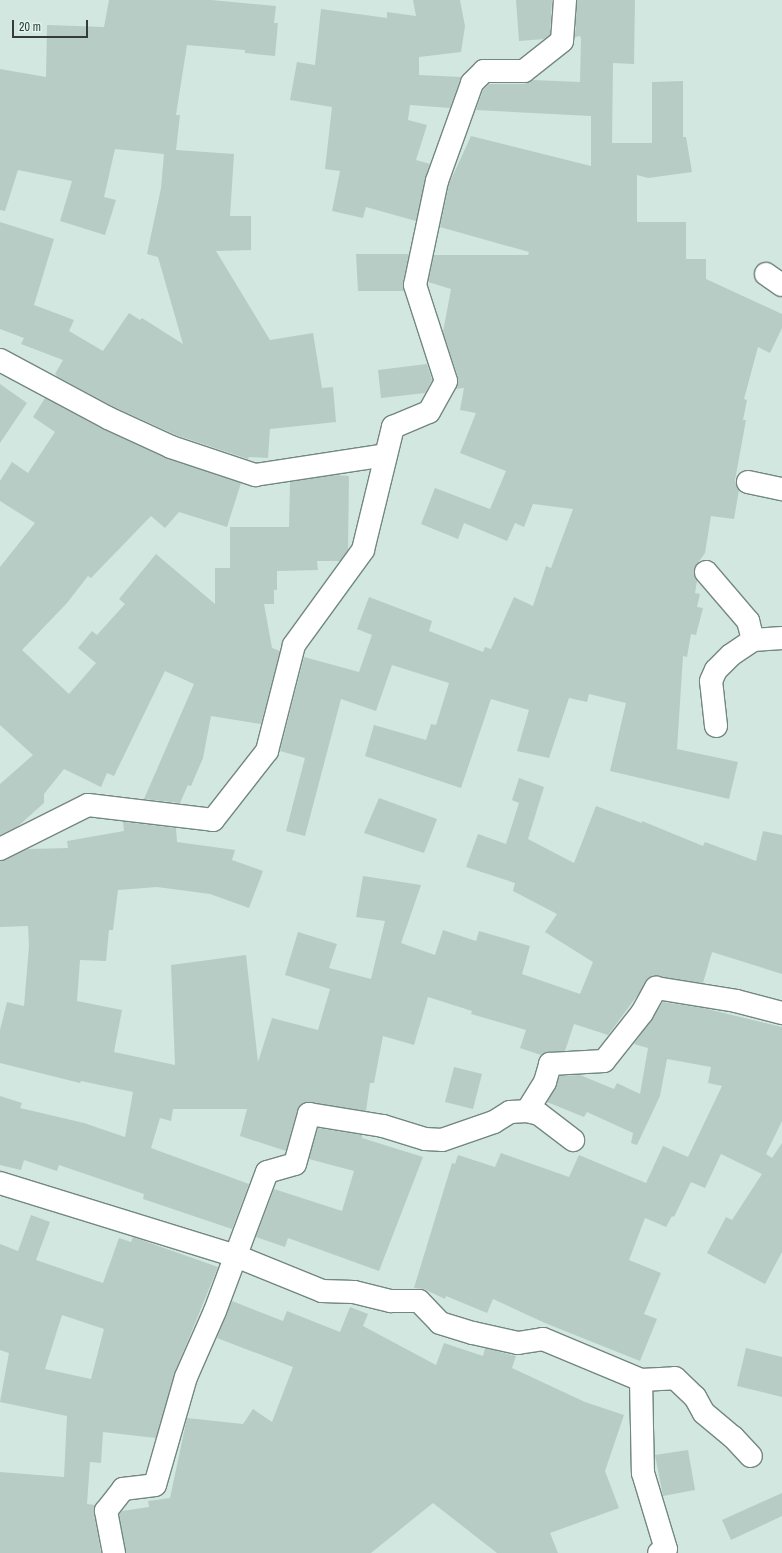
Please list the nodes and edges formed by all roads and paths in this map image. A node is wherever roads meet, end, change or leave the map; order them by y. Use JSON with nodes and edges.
{"nodes":[{"id":1,"x":565,"y":0,"type":"edge"},
{"id":2,"x":0,"y":360,"type":"edge"},
{"id":3,"x":385,"y":455,"type":"junction"},
{"id":4,"x":748,"y":482,"type":"dead end"},
{"id":5,"x":782,"y":489,"type":"edge"},
{"id":6,"x":706,"y":572,"type":"dead end"},
{"id":7,"x":782,"y":638,"type":"edge"},
{"id":8,"x":753,"y":640,"type":"junction"},
{"id":9,"x":716,"y":726,"type":"dead end"},
{"id":10,"x":0,"y":849,"type":"edge"},
{"id":11,"x":782,"y":1013,"type":"edge"},
{"id":12,"x":527,"y":1112,"type":"junction"},
{"id":13,"x":573,"y":1140,"type":"dead end"},
{"id":14,"x":0,"y":1183,"type":"edge"},
{"id":15,"x":236,"y":1256,"type":"junction"},
{"id":16,"x":641,"y":1380,"type":"junction"},
{"id":17,"x":751,"y":1456,"type":"dead end"},
{"id":18,"x":114,"y":1553,"type":"edge"},
{"id":19,"x":659,"y":1553,"type":"edge"}],
"edges":[{"from":1,"to":3,"type":"street"},
{"from":2,"to":3,"type":"street"},
{"from":3,"to":10,"type":"street"},
{"from":4,"to":5,"type":"street"},
{"from":6,"to":8,"type":"street"},
{"from":7,"to":8,"type":"street"},
{"from":8,"to":9,"type":"street"},
{"from":11,"to":12,"type":"street"},
{"from":12,"to":13,"type":"street"},
{"from":12,"to":15,"type":"street"},
{"from":14,"to":15,"type":"street"},
{"from":15,"to":16,"type":"street"},
{"from":15,"to":18,"type":"street"},
{"from":16,"to":17,"type":"street"},
{"from":16,"to":19,"type":"street"}]}
